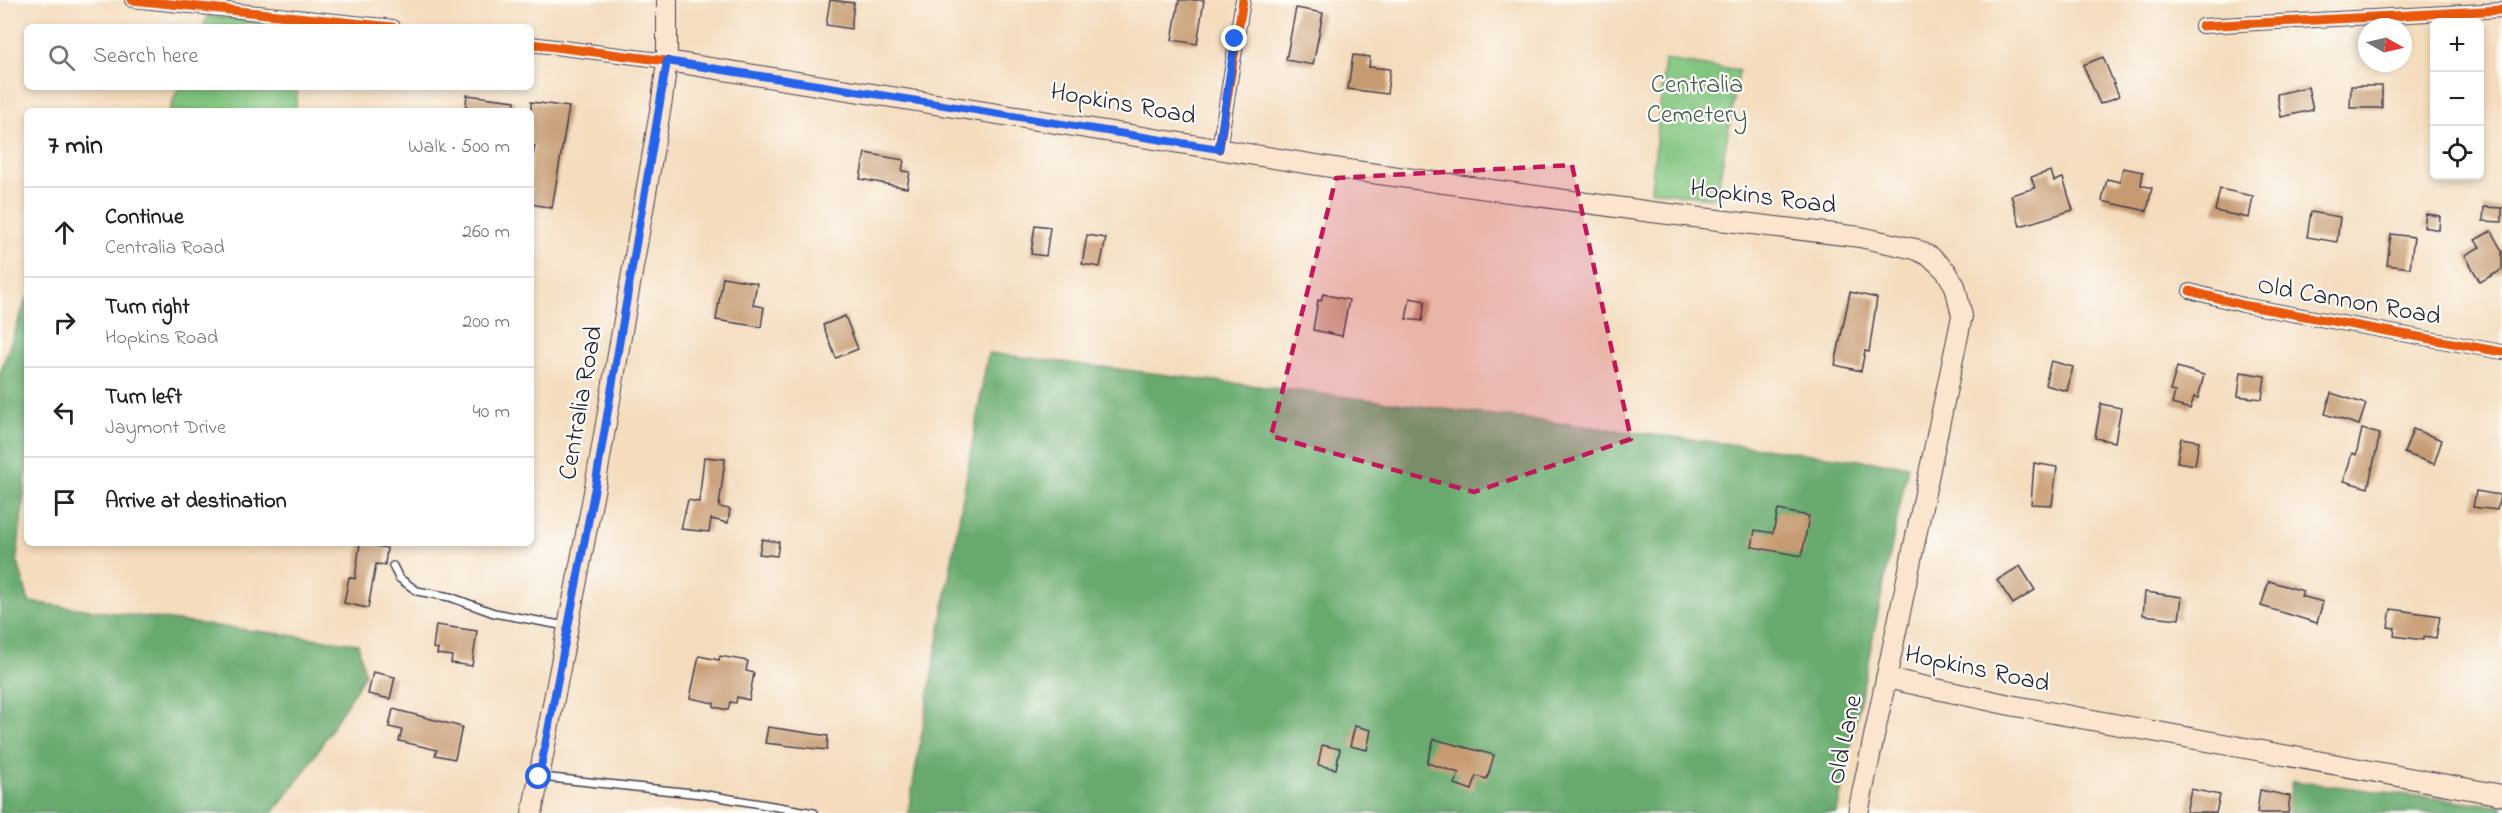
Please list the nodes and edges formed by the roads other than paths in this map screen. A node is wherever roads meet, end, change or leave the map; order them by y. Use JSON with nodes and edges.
{"nodes":[{"id":1,"x":132,"y":0,"type":"edge"},
{"id":2,"x":667,"y":0,"type":"edge"},
{"id":3,"x":1243,"y":0,"type":"edge"},
{"id":4,"x":2502,"y":10,"type":"edge"},
{"id":5,"x":364,"y":24,"type":"edge"},
{"id":6,"x":2202,"y":26,"type":"dead end"},
{"id":7,"x":534,"y":44,"type":"edge"},
{"id":8,"x":667,"y":61,"type":"junction"},
{"id":9,"x":1219,"y":149,"type":"junction"},
{"id":10,"x":2190,"y":291,"type":"dead end"},
{"id":11,"x":2502,"y":352,"type":"edge"},
{"id":12,"x":393,"y":566,"type":"dead end"},
{"id":13,"x":569,"y":627,"type":"junction"},
{"id":14,"x":1886,"y":678,"type":"junction"},
{"id":15,"x":539,"y":777,"type":"junction"},
{"id":16,"x":2502,"y":795,"type":"edge"},
{"id":17,"x":532,"y":813,"type":"edge"},
{"id":18,"x":814,"y":813,"type":"edge"},
{"id":19,"x":1858,"y":813,"type":"edge"}],
"edges":[{"from":1,"to":5,"type":"street"},
{"from":2,"to":8,"type":"main road","name":"Centralia Road"},
{"from":3,"to":9,"type":"street"},
{"from":4,"to":6,"type":"street"},
{"from":7,"to":8,"type":"street","name":"Hopkins Road"},
{"from":8,"to":9,"type":"main road","name":"Hopkins Road"},
{"from":8,"to":13,"type":"main road","name":"Centralia Road"},
{"from":9,"to":14,"type":"main road","name":"Hopkins Road"},
{"from":10,"to":11,"type":"street","name":"Old Cannon Road"},
{"from":12,"to":13,"type":"lane"},
{"from":13,"to":15,"type":"main road","name":"Centralia Road"},
{"from":14,"to":16,"type":"main road","name":"Hopkins Road"},
{"from":14,"to":19,"type":"main road","name":"Old Lane"},
{"from":15,"to":17,"type":"main road","name":"Centralia Road"},
{"from":15,"to":18,"type":"lane"}]}
